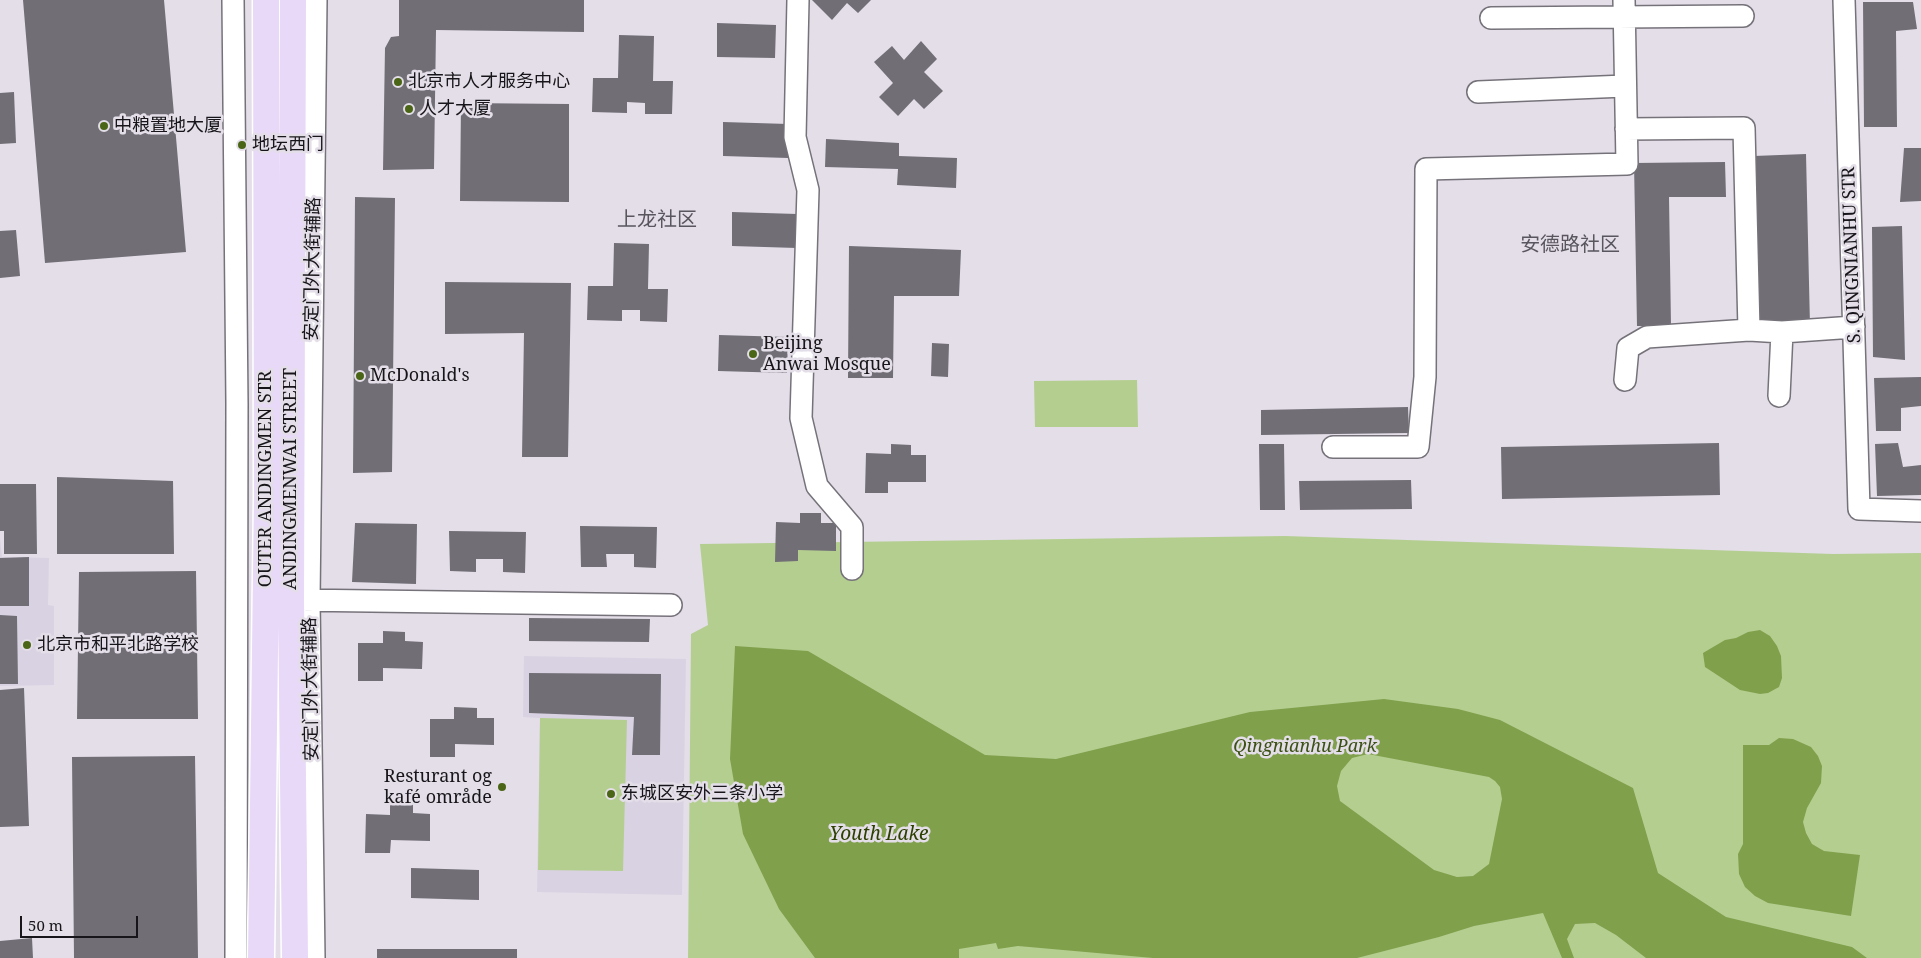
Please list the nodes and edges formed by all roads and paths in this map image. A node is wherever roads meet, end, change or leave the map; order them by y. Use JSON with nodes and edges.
{"nodes":[{"id":1,"x":233,"y":0,"type":"edge"},
{"id":2,"x":266,"y":0,"type":"edge"},
{"id":3,"x":293,"y":0,"type":"edge"},
{"id":4,"x":316,"y":0,"type":"edge"},
{"id":5,"x":798,"y":0,"type":"edge"},
{"id":6,"x":1844,"y":0,"type":"edge"},
{"id":7,"x":1624,"y":8,"type":"edge"},
{"id":8,"x":1743,"y":16,"type":"dead end"},
{"id":9,"x":1491,"y":18,"type":"dead end"},
{"id":10,"x":1625,"y":86,"type":"junction"},
{"id":11,"x":1478,"y":92,"type":"dead end"},
{"id":12,"x":1626,"y":129,"type":"junction"},
{"id":13,"x":1854,"y":328,"type":"junction"},
{"id":14,"x":1749,"y":330,"type":"junction"},
{"id":15,"x":1782,"y":332,"type":"junction"},
{"id":16,"x":1625,"y":380,"type":"dead end"},
{"id":17,"x":1779,"y":396,"type":"dead end"},
{"id":18,"x":1333,"y":447,"type":"dead end"},
{"id":19,"x":1921,"y":511,"type":"edge"},
{"id":20,"x":852,"y":569,"type":"dead end"},
{"id":21,"x":300,"y":600,"type":"junction"},
{"id":22,"x":671,"y":605,"type":"dead end"},
{"id":23,"x":236,"y":958,"type":"edge"},
{"id":24,"x":261,"y":958,"type":"edge"},
{"id":25,"x":295,"y":958,"type":"edge"},
{"id":26,"x":314,"y":958,"type":"edge"}],
"edges":[{"from":1,"to":23,"type":"street"},
{"from":2,"to":24,"type":"main road","name":"OUTER ANDINGMEN STR"},
{"from":3,"to":21,"type":"main road","name":"ANDINGMENWAI STREET"},
{"from":4,"to":21,"type":"street","name":"安定门外大街辅路"},
{"from":5,"to":20,"type":"street"},
{"from":6,"to":13,"type":"street","name":"S. QINGNIANHU STR"},
{"from":7,"to":8,"type":"street"},
{"from":7,"to":9,"type":"street"},
{"from":7,"to":10,"type":"street"},
{"from":10,"to":11,"type":"street"},
{"from":10,"to":12,"type":"street"},
{"from":12,"to":14,"type":"street"},
{"from":12,"to":18,"type":"street"},
{"from":13,"to":15,"type":"street"},
{"from":13,"to":19,"type":"street","name":"S. QINGNIANHU STR"},
{"from":14,"to":15,"type":"street"},
{"from":14,"to":16,"type":"street"},
{"from":15,"to":17,"type":"street"},
{"from":21,"to":22,"type":"street"},
{"from":21,"to":25,"type":"main road","name":"ANDINGMENWAI STREET"},
{"from":21,"to":26,"type":"street","name":"安定门外大街辅路"}]}
